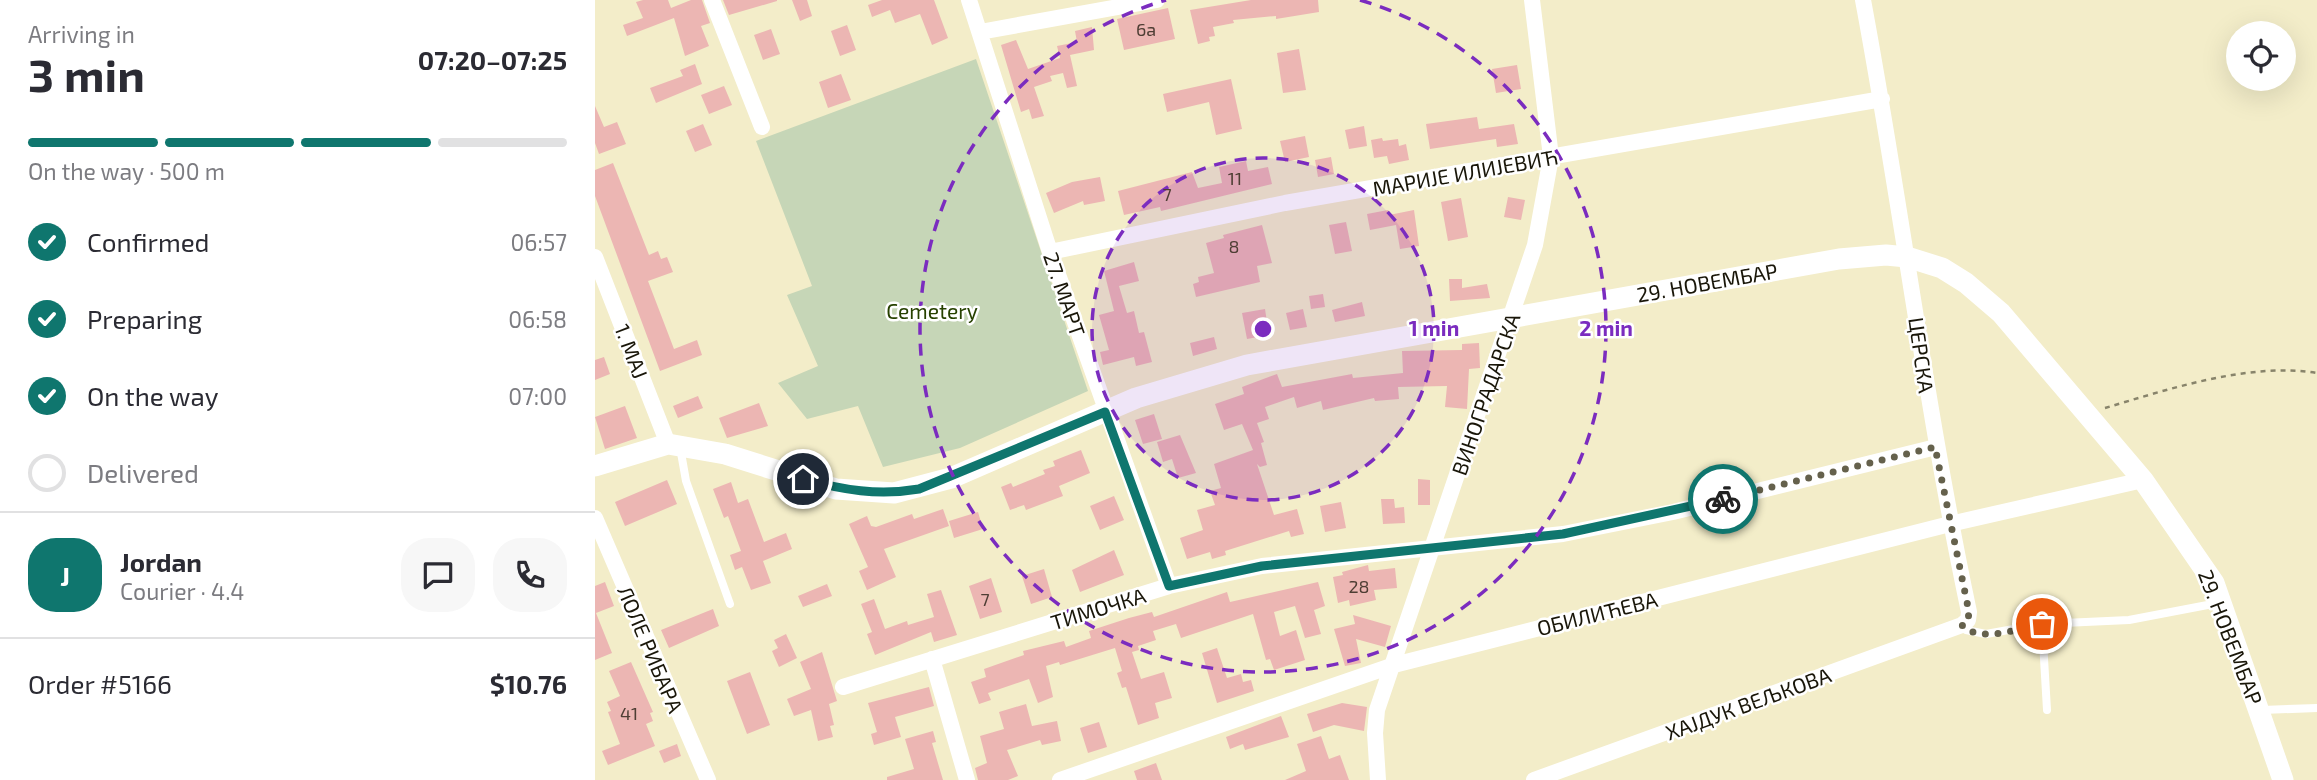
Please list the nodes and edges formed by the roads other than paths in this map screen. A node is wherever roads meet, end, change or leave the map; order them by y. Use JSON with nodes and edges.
{"nodes":[{"id":1,"x":712,"y":0,"type":"edge"},
{"id":2,"x":969,"y":0,"type":"edge"},
{"id":3,"x":1157,"y":0,"type":"edge"},
{"id":4,"x":1532,"y":0,"type":"edge"},
{"id":5,"x":1863,"y":0,"type":"edge"},
{"id":6,"x":980,"y":32,"type":"junction"},
{"id":7,"x":1882,"y":99,"type":"junction"},
{"id":8,"x":762,"y":127,"type":"dead end"},
{"id":9,"x":1551,"y":157,"type":"junction"},
{"id":10,"x":1050,"y":252,"type":"junction"},
{"id":11,"x":595,"y":257,"type":"edge"},
{"id":12,"x":1907,"y":257,"type":"junction"},
{"id":13,"x":1511,"y":318,"type":"junction"},
{"id":14,"x":1105,"y":412,"type":"junction"},
{"id":15,"x":674,"y":445,"type":"junction"},
{"id":16,"x":1935,"y":447,"type":"junction"},
{"id":17,"x":595,"y":466,"type":"edge"},
{"id":18,"x":2143,"y":480,"type":"junction"},
{"id":19,"x":595,"y":518,"type":"edge"},
{"id":20,"x":1950,"y":524,"type":"junction"},
{"id":21,"x":1431,"y":550,"type":"junction"},
{"id":22,"x":1169,"y":586,"type":"junction"},
{"id":23,"x":2221,"y":602,"type":"junction"},
{"id":24,"x":730,"y":604,"type":"dead end"},
{"id":25,"x":2042,"y":624,"type":"junction"},
{"id":26,"x":1962,"y":625,"type":"junction"},
{"id":27,"x":932,"y":659,"type":"junction"},
{"id":28,"x":1394,"y":665,"type":"junction"},
{"id":29,"x":843,"y":687,"type":"dead end"},
{"id":30,"x":2317,"y":708,"type":"edge"},
{"id":31,"x":2047,"y":710,"type":"dead end"},
{"id":32,"x":2259,"y":710,"type":"junction"},
{"id":33,"x":708,"y":780,"type":"edge"},
{"id":34,"x":967,"y":780,"type":"edge"},
{"id":35,"x":1060,"y":780,"type":"edge"},
{"id":36,"x":1378,"y":780,"type":"edge"},
{"id":37,"x":1534,"y":780,"type":"edge"},
{"id":38,"x":2283,"y":780,"type":"edge"}],
"edges":[{"from":1,"to":8,"type":"street"},
{"from":2,"to":6,"type":"street","name":"27. МАРТ"},
{"from":3,"to":6,"type":"street"},
{"from":4,"to":9,"type":"street","name":"ВИНОГРАДАРСКА"},
{"from":5,"to":7,"type":"street","name":"ЦЕРСКА"},
{"from":6,"to":10,"type":"street","name":"27. МАРТ"},
{"from":7,"to":9,"type":"street","name":"МАРИЈЕ ИЛИЈЕВИЋ"},
{"from":7,"to":12,"type":"street","name":"ЦЕРСКА"},
{"from":9,"to":10,"type":"street","name":"МАРИЈЕ ИЛИЈЕВИЋ"},
{"from":9,"to":13,"type":"street","name":"ВИНОГРАДАРСКА"},
{"from":10,"to":14,"type":"street","name":"27. МАРТ"},
{"from":11,"to":15,"type":"street","name":"1. МАЈ"},
{"from":12,"to":13,"type":"main road","name":"29. НОВЕМБАР"},
{"from":12,"to":16,"type":"street","name":"ЦЕРСКА"},
{"from":12,"to":18,"type":"main road","name":"29. НОВЕМБАР"},
{"from":13,"to":14,"type":"main road","name":"29. НОВЕМБАР"},
{"from":13,"to":21,"type":"street","name":"ВИНОГРАДАРСКА"},
{"from":14,"to":15,"type":"main road","name":"29. НОВЕМБАР"},
{"from":14,"to":22,"type":"street","name":"27. МАРТ"},
{"from":15,"to":17,"type":"main road"},
{"from":15,"to":24,"type":"lane"},
{"from":16,"to":20,"type":"street","name":"ЦЕРСКА"},
{"from":16,"to":21,"type":"street","name":"ТИМОЧКА"},
{"from":18,"to":20,"type":"street","name":"ОБИЛИЋЕВА"},
{"from":18,"to":23,"type":"main road","name":"29. НОВЕМБАР"},
{"from":19,"to":33,"type":"street","name":"ЛОЛЕ РИБАРА"},
{"from":20,"to":26,"type":"street","name":"ЦЕРСКА"},
{"from":20,"to":28,"type":"street","name":"ОБИЛИЋЕВА"},
{"from":21,"to":22,"type":"street","name":"ТИМОЧКА"},
{"from":21,"to":28,"type":"street","name":"ВИНОГРАДАРСКА"},
{"from":22,"to":27,"type":"street","name":"ТИМОЧКА"},
{"from":23,"to":25,"type":"lane"},
{"from":23,"to":32,"type":"main road","name":"29. НОВЕМБАР"},
{"from":25,"to":26,"type":"lane"},
{"from":25,"to":31,"type":"lane"},
{"from":26,"to":37,"type":"street","name":"ХАЈДУК ВЕЉКОВА"},
{"from":27,"to":29,"type":"street","name":"ТИМОЧКА"},
{"from":27,"to":34,"type":"street"},
{"from":28,"to":35,"type":"street","name":"ОБИЛИЋЕВА"},
{"from":28,"to":36,"type":"street","name":"ВИНОГРАДАРСКА"},
{"from":30,"to":32,"type":"lane"},
{"from":32,"to":38,"type":"main road","name":"29. НОВЕМБАР"}]}
